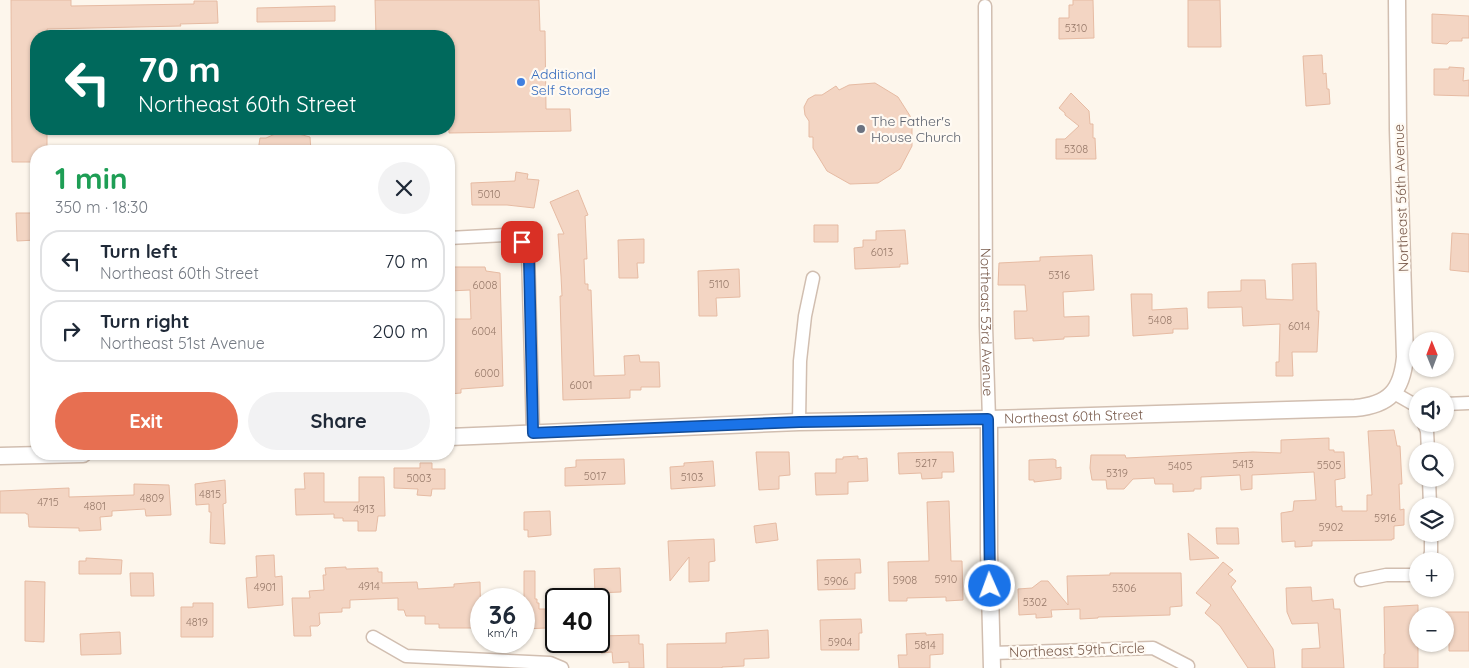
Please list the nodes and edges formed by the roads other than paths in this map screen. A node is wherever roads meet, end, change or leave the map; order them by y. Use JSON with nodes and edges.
{"nodes":[{"id":1,"x":1397,"y":0,"type":"edge"},
{"id":2,"x":985,"y":6,"type":"dead end"},
{"id":3,"x":455,"y":238,"type":"edge"},
{"id":4,"x":813,"y":278,"type":"dead end"},
{"id":5,"x":1394,"y":393,"type":"junction"},
{"id":6,"x":1409,"y":401,"type":"edge"},
{"id":7,"x":1469,"y":403,"type":"edge"},
{"id":8,"x":1454,"y":404,"type":"edge"},
{"id":9,"x":988,"y":419,"type":"junction"},
{"id":10,"x":800,"y":422,"type":"junction"},
{"id":11,"x":533,"y":433,"type":"junction"},
{"id":12,"x":455,"y":437,"type":"edge"},
{"id":13,"x":30,"y":455,"type":"edge"},
{"id":14,"x":0,"y":456,"type":"edge"},
{"id":15,"x":1409,"y":574,"type":"edge"},
{"id":16,"x":1361,"y":580,"type":"dead end"},
{"id":17,"x":373,"y":637,"type":"dead end"},
{"id":18,"x":992,"y":660,"type":"edge"},
{"id":19,"x":1188,"y":666,"type":"dead end"},
{"id":20,"x":562,"y":668,"type":"edge"}],
"edges":[{"from":1,"to":5,"type":"street","name":"Northeast 56th Avenue"},
{"from":2,"to":9,"type":"street","name":"Northeast 53rd Avenue"},
{"from":3,"to":11,"type":"street"},
{"from":4,"to":10,"type":"street"},
{"from":5,"to":6,"type":"street"},
{"from":5,"to":9,"type":"street","name":"Northeast 60th Street"},
{"from":7,"to":8,"type":"street"},
{"from":9,"to":10,"type":"street","name":"Northeast 60th Street"},
{"from":9,"to":18,"type":"street","name":"Northeast 53rd Avenue"},
{"from":10,"to":11,"type":"street","name":"Northeast 60th Street"},
{"from":11,"to":12,"type":"street","name":"Northeast 60th Street"},
{"from":13,"to":14,"type":"street"},
{"from":15,"to":16,"type":"street"},
{"from":17,"to":20,"type":"street"},
{"from":18,"to":19,"type":"street","name":"Northeast 59th Circle"}]}
